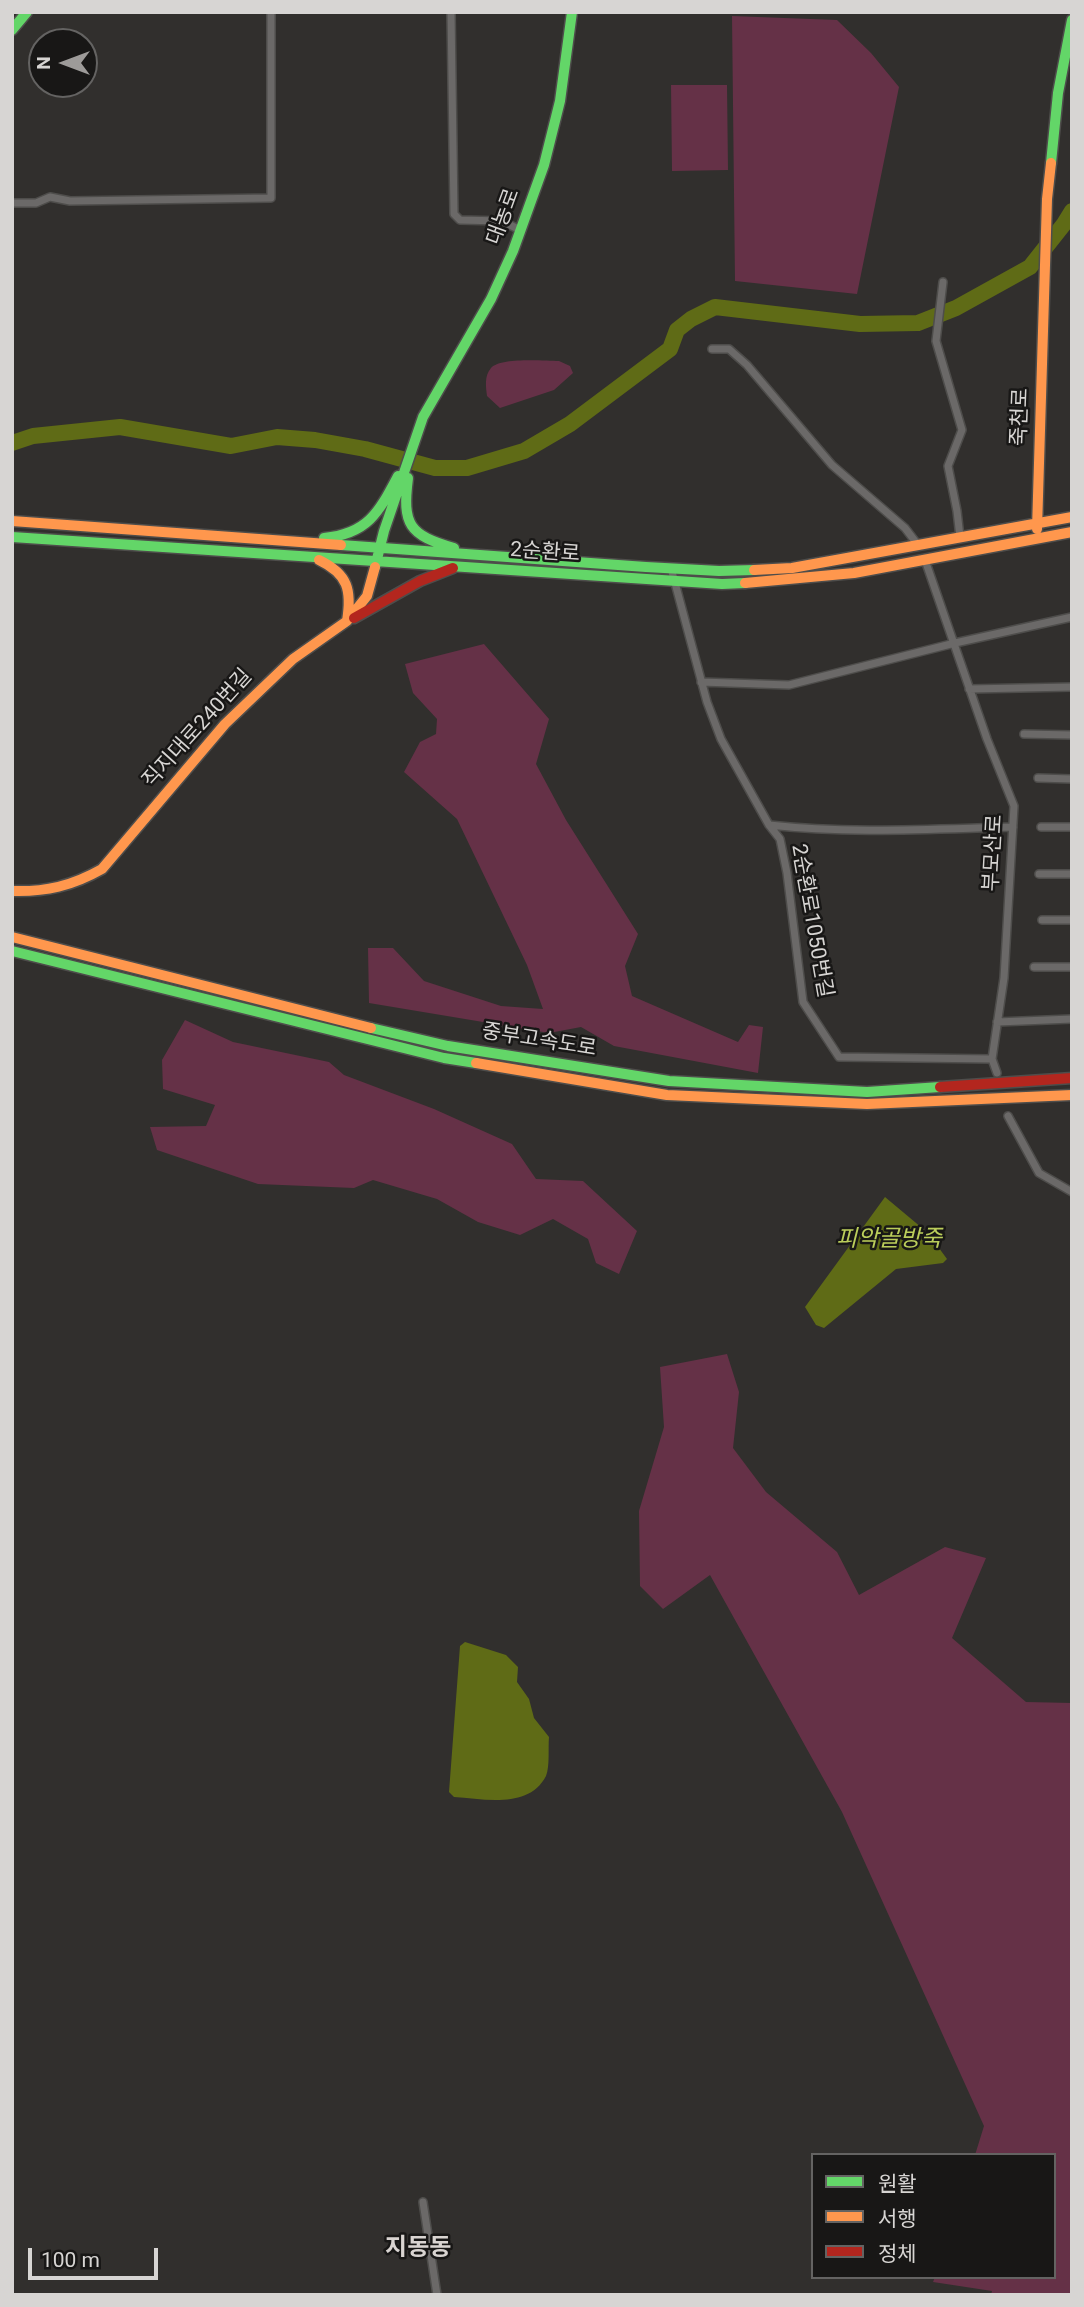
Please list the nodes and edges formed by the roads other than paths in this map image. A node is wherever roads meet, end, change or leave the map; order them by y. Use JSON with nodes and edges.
{"nodes":[{"id":1,"x":27,"y":12,"type":"edge"},
{"id":2,"x":271,"y":12,"type":"edge"},
{"id":3,"x":451,"y":12,"type":"edge"},
{"id":4,"x":572,"y":12,"type":"edge"},
{"id":5,"x":1072,"y":20,"type":"edge"},
{"id":6,"x":12,"y":30,"type":"edge"},
{"id":7,"x":12,"y":203,"type":"edge"},
{"id":8,"x":520,"y":230,"type":"junction"},
{"id":9,"x":943,"y":282,"type":"dead end"},
{"id":10,"x":712,"y":349,"type":"dead end"},
{"id":11,"x":415,"y":445,"type":"junction"},
{"id":12,"x":395,"y":498,"type":"junction"},
{"id":13,"x":1072,"y":517,"type":"edge"},
{"id":14,"x":12,"y":521,"type":"edge"},
{"id":15,"x":1037,"y":523,"type":"junction"},
{"id":16,"x":1072,"y":532,"type":"edge"},
{"id":17,"x":12,"y":537,"type":"edge"},
{"id":18,"x":960,"y":537,"type":"junction"},
{"id":19,"x":271,"y":538,"type":"junction"},
{"id":20,"x":1037,"y":538,"type":"junction"},
{"id":21,"x":918,"y":545,"type":"junction"},
{"id":22,"x":380,"y":548,"type":"junction"},
{"id":23,"x":474,"y":554,"type":"junction"},
{"id":24,"x":307,"y":556,"type":"junction"},
{"id":25,"x":925,"y":560,"type":"junction"},
{"id":26,"x":377,"y":561,"type":"junction"},
{"id":27,"x":458,"y":566,"type":"junction"},
{"id":28,"x":671,"y":568,"type":"junction"},
{"id":29,"x":674,"y":581,"type":"junction"},
{"id":30,"x":367,"y":596,"type":"junction"},
{"id":31,"x":366,"y":611,"type":"junction"},
{"id":32,"x":1072,"y":617,"type":"edge"},
{"id":33,"x":347,"y":621,"type":"junction"},
{"id":34,"x":955,"y":643,"type":"junction"},
{"id":35,"x":701,"y":682,"type":"junction"},
{"id":36,"x":1072,"y":687,"type":"edge"},
{"id":37,"x":969,"y":689,"type":"junction"},
{"id":38,"x":1024,"y":734,"type":"dead end"},
{"id":39,"x":1072,"y":735,"type":"edge"},
{"id":40,"x":1038,"y":778,"type":"dead end"},
{"id":41,"x":1072,"y":779,"type":"edge"},
{"id":42,"x":768,"y":825,"type":"junction"},
{"id":43,"x":1013,"y":827,"type":"junction"},
{"id":44,"x":1041,"y":827,"type":"dead end"},
{"id":45,"x":1072,"y":827,"type":"edge"},
{"id":46,"x":1039,"y":874,"type":"dead end"},
{"id":47,"x":1072,"y":874,"type":"edge"},
{"id":48,"x":12,"y":891,"type":"edge"},
{"id":49,"x":1042,"y":920,"type":"dead end"},
{"id":50,"x":1072,"y":920,"type":"edge"},
{"id":51,"x":12,"y":937,"type":"edge"},
{"id":52,"x":12,"y":951,"type":"edge"},
{"id":53,"x":1034,"y":967,"type":"dead end"},
{"id":54,"x":1072,"y":967,"type":"edge"},
{"id":55,"x":1072,"y":1019,"type":"edge"},
{"id":56,"x":997,"y":1023,"type":"junction"},
{"id":57,"x":992,"y":1059,"type":"junction"},
{"id":58,"x":997,"y":1073,"type":"dead end"},
{"id":59,"x":1072,"y":1078,"type":"edge"},
{"id":60,"x":1072,"y":1094,"type":"edge"},
{"id":61,"x":1008,"y":1116,"type":"dead end"},
{"id":62,"x":1072,"y":1192,"type":"edge"},
{"id":63,"x":423,"y":2202,"type":"dead end"},
{"id":64,"x":437,"y":2295,"type":"edge"}],
"edges":[{"from":1,"to":6,"type":"main road"},
{"from":2,"to":7,"type":"street"},
{"from":3,"to":8,"type":"street"},
{"from":4,"to":8,"type":"main road","name":"대농로"},
{"from":5,"to":15,"type":"main road","name":"죽천로"},
{"from":8,"to":11,"type":"main road","name":"대농로"},
{"from":9,"to":18,"type":"street"},
{"from":10,"to":21,"type":"street"},
{"from":11,"to":12,"type":"main road"},
{"from":11,"to":12,"type":"main road"},
{"from":12,"to":19,"type":"main road"},
{"from":12,"to":22,"type":"main road","name":"직지대로240번길"},
{"from":12,"to":23,"type":"main road"},
{"from":13,"to":15,"type":"main road","name":"2순환로"},
{"from":14,"to":19,"type":"main road","name":"2순환로"},
{"from":15,"to":18,"type":"main road","name":"2순환로"},
{"from":15,"to":20,"type":"main road","name":"죽천로"},
{"from":16,"to":20,"type":"main road","name":"2순환로"},
{"from":17,"to":24,"type":"main road","name":"2순환로"},
{"from":18,"to":21,"type":"main road","name":"2순환로"},
{"from":19,"to":22,"type":"main road","name":"2순환로"},
{"from":20,"to":25,"type":"main road","name":"2순환로"},
{"from":21,"to":28,"type":"main road","name":"2순환로"},
{"from":22,"to":23,"type":"main road","name":"2순환로"},
{"from":22,"to":26,"type":"main road","name":"직지대로240번길"},
{"from":23,"to":28,"type":"main road","name":"2순환로"},
{"from":24,"to":26,"type":"main road","name":"2순환로"},
{"from":24,"to":33,"type":"main road"},
{"from":25,"to":29,"type":"main road","name":"2순환로"},
{"from":25,"to":34,"type":"street","name":"부모산로"},
{"from":26,"to":27,"type":"main road","name":"2순환로"},
{"from":26,"to":30,"type":"main road","name":"직지대로240번길"},
{"from":27,"to":29,"type":"main road","name":"2순환로"},
{"from":27,"to":31,"type":"main road"},
{"from":28,"to":29,"type":"street","name":"2순환로1050번길"},
{"from":29,"to":35,"type":"street","name":"2순환로1050번길"},
{"from":30,"to":31,"type":"main road"},
{"from":30,"to":33,"type":"main road","name":"직지대로240번길"},
{"from":31,"to":33,"type":"main road"},
{"from":32,"to":34,"type":"street"},
{"from":33,"to":48,"type":"main road","name":"직지대로240번길"},
{"from":34,"to":35,"type":"street"},
{"from":34,"to":37,"type":"street","name":"부모산로"},
{"from":35,"to":42,"type":"street","name":"2순환로1050번길"},
{"from":36,"to":37,"type":"street"},
{"from":37,"to":43,"type":"street","name":"부모산로"},
{"from":38,"to":39,"type":"street"},
{"from":40,"to":41,"type":"street"},
{"from":42,"to":43,"type":"street"},
{"from":42,"to":57,"type":"street","name":"2순환로1050번길"},
{"from":43,"to":56,"type":"street","name":"부모산로"},
{"from":44,"to":45,"type":"street"},
{"from":46,"to":47,"type":"street"},
{"from":49,"to":50,"type":"street"},
{"from":51,"to":59,"type":"main road","name":"중부고속도로"},
{"from":52,"to":60,"type":"main road","name":"중부고속도로"},
{"from":53,"to":54,"type":"street"},
{"from":55,"to":56,"type":"street"},
{"from":56,"to":57,"type":"street","name":"부모산로"},
{"from":57,"to":58,"type":"street","name":"부모산로"},
{"from":61,"to":62,"type":"street"},
{"from":63,"to":64,"type":"street"}]}
